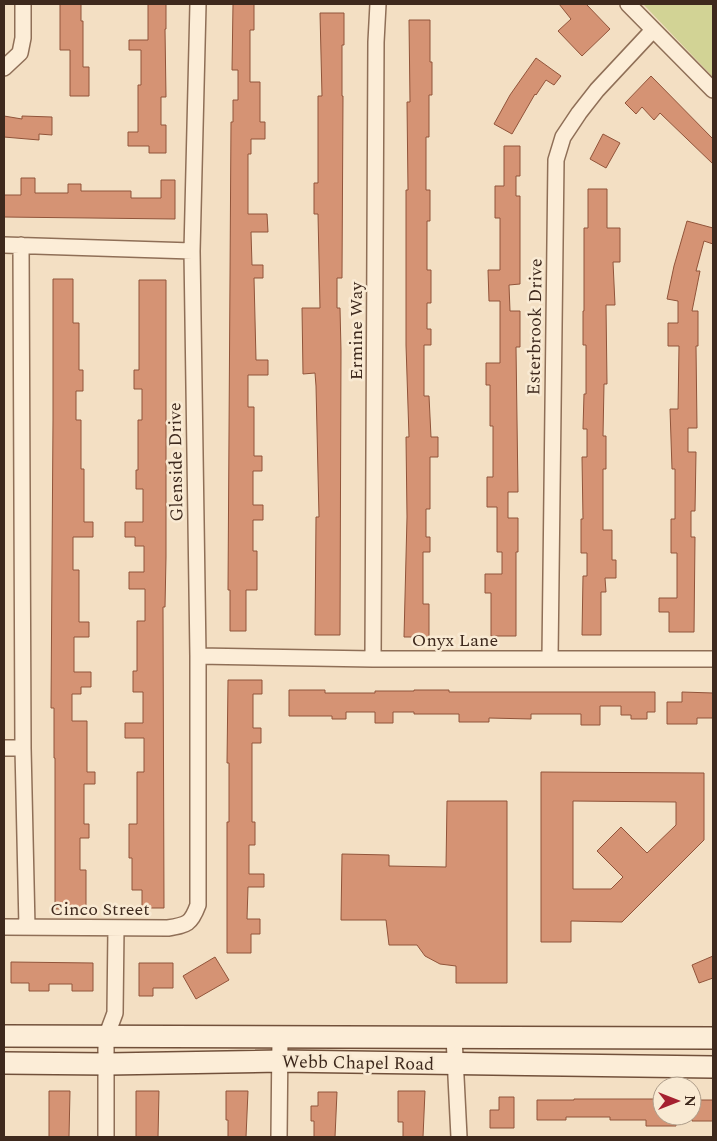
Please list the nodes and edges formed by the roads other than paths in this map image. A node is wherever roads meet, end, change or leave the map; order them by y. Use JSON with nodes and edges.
{"nodes":[{"id":1,"x":24,"y":4,"type":"edge"},
{"id":2,"x":198,"y":4,"type":"edge"},
{"id":3,"x":378,"y":4,"type":"edge"},
{"id":4,"x":628,"y":4,"type":"edge"},
{"id":5,"x":653,"y":30,"type":"junction"},
{"id":6,"x":4,"y":68,"type":"edge"},
{"id":7,"x":713,"y":90,"type":"edge"},
{"id":8,"x":4,"y":245,"type":"edge"},
{"id":9,"x":21,"y":245,"type":"junction"},
{"id":10,"x":192,"y":251,"type":"junction"},
{"id":11,"x":198,"y":656,"type":"junction"},
{"id":12,"x":550,"y":658,"type":"junction"},
{"id":13,"x":373,"y":659,"type":"junction"},
{"id":14,"x":713,"y":659,"type":"edge"},
{"id":15,"x":4,"y":748,"type":"edge"},
{"id":16,"x":23,"y":748,"type":"junction"},
{"id":17,"x":193,"y":919,"type":"joint"},
{"id":18,"x":27,"y":927,"type":"junction"},
{"id":19,"x":4,"y":928,"type":"edge"},
{"id":20,"x":116,"y":928,"type":"junction"},
{"id":21,"x":4,"y":1036,"type":"edge"},
{"id":22,"x":106,"y":1037,"type":"junction"},
{"id":23,"x":280,"y":1037,"type":"junction"},
{"id":24,"x":454,"y":1037,"type":"junction"},
{"id":25,"x":532,"y":1037,"type":"junction"},
{"id":26,"x":713,"y":1038,"type":"edge"},
{"id":27,"x":280,"y":1061,"type":"junction"},
{"id":28,"x":4,"y":1063,"type":"edge"},
{"id":29,"x":108,"y":1064,"type":"junction"},
{"id":30,"x":455,"y":1064,"type":"junction"},
{"id":31,"x":532,"y":1065,"type":"junction"},
{"id":32,"x":713,"y":1067,"type":"edge"},
{"id":33,"x":106,"y":1137,"type":"edge"},
{"id":34,"x":279,"y":1137,"type":"edge"},
{"id":35,"x":458,"y":1137,"type":"edge"}],
"edges":[{"from":1,"to":6,"type":"street"},
{"from":2,"to":10,"type":"street","name":"Glenside Drive"},
{"from":3,"to":13,"type":"street","name":"Ermine Way"},
{"from":4,"to":5,"type":"street"},
{"from":5,"to":7,"type":"street"},
{"from":5,"to":12,"type":"street","name":"Esterbrook Drive"},
{"from":8,"to":9,"type":"street"},
{"from":9,"to":10,"type":"street"},
{"from":9,"to":16,"type":"street"},
{"from":10,"to":11,"type":"street","name":"Glenside Drive"},
{"from":11,"to":13,"type":"street","name":"Onyx Lane"},
{"from":11,"to":17,"type":"street","name":"Glenside Drive"},
{"from":12,"to":13,"type":"street","name":"Onyx Lane"},
{"from":12,"to":14,"type":"street","name":"Onyx Lane"},
{"from":15,"to":16,"type":"street"},
{"from":16,"to":18,"type":"street"},
{"from":17,"to":20,"type":"street","name":"Cinco Street"},
{"from":18,"to":19,"type":"street","name":"Cinco Street"},
{"from":18,"to":20,"type":"street","name":"Cinco Street"},
{"from":20,"to":22,"type":"street"},
{"from":21,"to":22,"type":"main road","name":"Webb Chapel Road"},
{"from":22,"to":23,"type":"main road","name":"Webb Chapel Road"},
{"from":22,"to":29,"type":"street"},
{"from":23,"to":24,"type":"main road","name":"Webb Chapel Road"},
{"from":23,"to":27,"type":"street"},
{"from":24,"to":25,"type":"main road","name":"Webb Chapel Road"},
{"from":24,"to":30,"type":"street"},
{"from":25,"to":26,"type":"main road","name":"Webb Chapel Road"},
{"from":25,"to":31,"type":"main road"},
{"from":27,"to":29,"type":"main road","name":"Webb Chapel Road"},
{"from":27,"to":30,"type":"main road","name":"Webb Chapel Road"},
{"from":27,"to":34,"type":"street"},
{"from":28,"to":29,"type":"main road","name":"Webb Chapel Road"},
{"from":29,"to":33,"type":"street"},
{"from":30,"to":31,"type":"main road","name":"Webb Chapel Road"},
{"from":30,"to":35,"type":"street"},
{"from":31,"to":32,"type":"main road","name":"Webb Chapel Road"}]}
